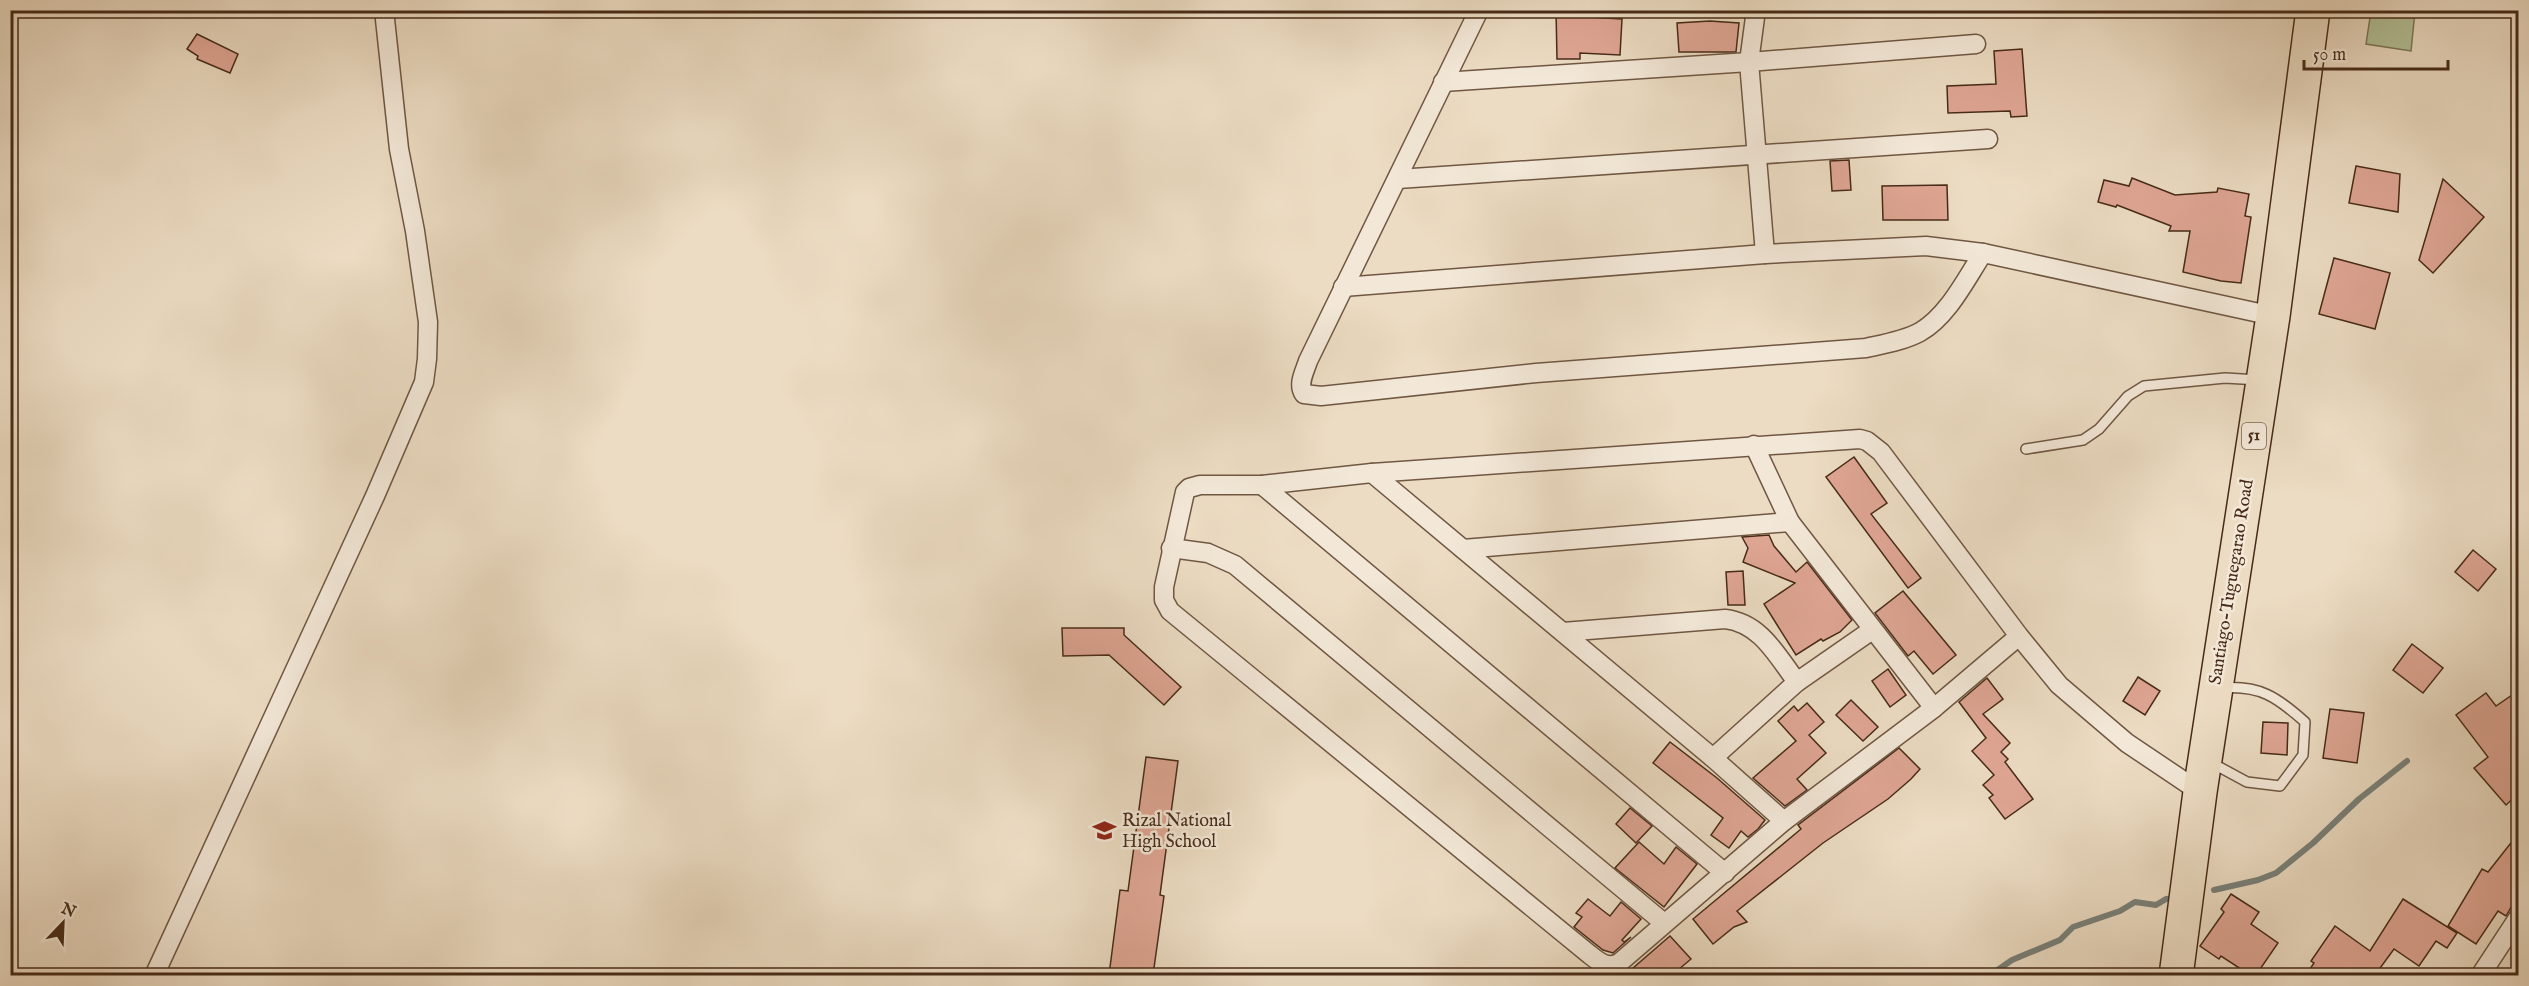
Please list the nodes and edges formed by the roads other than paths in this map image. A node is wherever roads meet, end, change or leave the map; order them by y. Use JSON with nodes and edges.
{"nodes":[{"id":1,"x":384,"y":10,"type":"edge"},
{"id":2,"x":1479,"y":10,"type":"edge"},
{"id":3,"x":1756,"y":10,"type":"edge"},
{"id":4,"x":2313,"y":10,"type":"edge"},
{"id":5,"x":1976,"y":44,"type":"dead end"},
{"id":6,"x":1749,"y":62,"type":"junction"},
{"id":7,"x":1443,"y":82,"type":"junction"},
{"id":8,"x":1988,"y":139,"type":"dead end"},
{"id":9,"x":1756,"y":154,"type":"junction"},
{"id":10,"x":1398,"y":179,"type":"junction"},
{"id":11,"x":1983,"y":253,"type":"junction"},
{"id":12,"x":1765,"y":254,"type":"junction"},
{"id":13,"x":1342,"y":287,"type":"junction"},
{"id":14,"x":2273,"y":316,"type":"junction"},
{"id":15,"x":2263,"y":380,"type":"junction"},
{"id":16,"x":1754,"y":445,"type":"junction"},
{"id":17,"x":2026,"y":449,"type":"dead end"},
{"id":18,"x":1371,"y":473,"type":"junction"},
{"id":19,"x":1262,"y":484,"type":"junction"},
{"id":20,"x":1790,"y":522,"type":"junction"},
{"id":21,"x":1171,"y":548,"type":"junction"},
{"id":22,"x":1463,"y":549,"type":"junction"},
{"id":23,"x":1872,"y":630,"type":"junction"},
{"id":24,"x":1563,"y":632,"type":"junction"},
{"id":25,"x":2019,"y":636,"type":"junction"},
{"id":26,"x":1797,"y":682,"type":"junction"},
{"id":27,"x":2216,"y":688,"type":"junction"},
{"id":28,"x":1934,"y":708,"type":"junction"},
{"id":29,"x":1713,"y":758,"type":"junction"},
{"id":30,"x":2205,"y":760,"type":"junction"},
{"id":31,"x":2200,"y":792,"type":"junction"},
{"id":32,"x":1784,"y":821,"type":"junction"},
{"id":33,"x":1725,"y":873,"type":"junction"},
{"id":34,"x":2518,"y":918,"type":"edge"},
{"id":35,"x":1664,"y":923,"type":"junction"},
{"id":36,"x":154,"y":975,"type":"edge"},
{"id":37,"x":2176,"y":975,"type":"edge"},
{"id":38,"x":2480,"y":975,"type":"edge"}],
"edges":[{"from":1,"to":36,"type":"street"},
{"from":2,"to":7,"type":"street"},
{"from":3,"to":6,"type":"street"},
{"from":4,"to":14,"type":"highway","name":"Santiago-Tuguegarao Road","number":"51"},
{"from":5,"to":6,"type":"street"},
{"from":6,"to":7,"type":"street"},
{"from":6,"to":9,"type":"street"},
{"from":7,"to":10,"type":"street"},
{"from":8,"to":9,"type":"street"},
{"from":9,"to":10,"type":"street"},
{"from":9,"to":12,"type":"street"},
{"from":10,"to":13,"type":"street"},
{"from":11,"to":12,"type":"street"},
{"from":11,"to":13,"type":"street"},
{"from":11,"to":14,"type":"street"},
{"from":12,"to":13,"type":"street"},
{"from":14,"to":15,"type":"highway","name":"Santiago-Tuguegarao Road","number":"51"},
{"from":15,"to":17,"type":"lane"},
{"from":15,"to":27,"type":"highway","name":"Santiago-Tuguegarao Road","number":"51"},
{"from":16,"to":18,"type":"street"},
{"from":16,"to":20,"type":"street"},
{"from":16,"to":25,"type":"street"},
{"from":18,"to":19,"type":"street"},
{"from":18,"to":22,"type":"street"},
{"from":19,"to":21,"type":"street"},
{"from":19,"to":33,"type":"street"},
{"from":20,"to":22,"type":"street"},
{"from":20,"to":23,"type":"street"},
{"from":21,"to":35,"type":"street"},
{"from":21,"to":35,"type":"street"},
{"from":22,"to":24,"type":"street"},
{"from":23,"to":26,"type":"street"},
{"from":23,"to":28,"type":"street"},
{"from":24,"to":26,"type":"street"},
{"from":24,"to":29,"type":"street"},
{"from":25,"to":28,"type":"street"},
{"from":25,"to":31,"type":"street"},
{"from":26,"to":29,"type":"street"},
{"from":27,"to":30,"type":"highway","name":"Santiago-Tuguegarao Road","number":"51"},
{"from":27,"to":30,"type":"lane"},
{"from":28,"to":32,"type":"street"},
{"from":29,"to":32,"type":"street"},
{"from":30,"to":31,"type":"highway","name":"Santiago-Tuguegarao Road","number":"51"},
{"from":31,"to":37,"type":"highway","name":"Santiago-Tuguegarao Road","number":"51"},
{"from":32,"to":33,"type":"street"},
{"from":33,"to":35,"type":"street"},
{"from":34,"to":38,"type":"street"}]}
